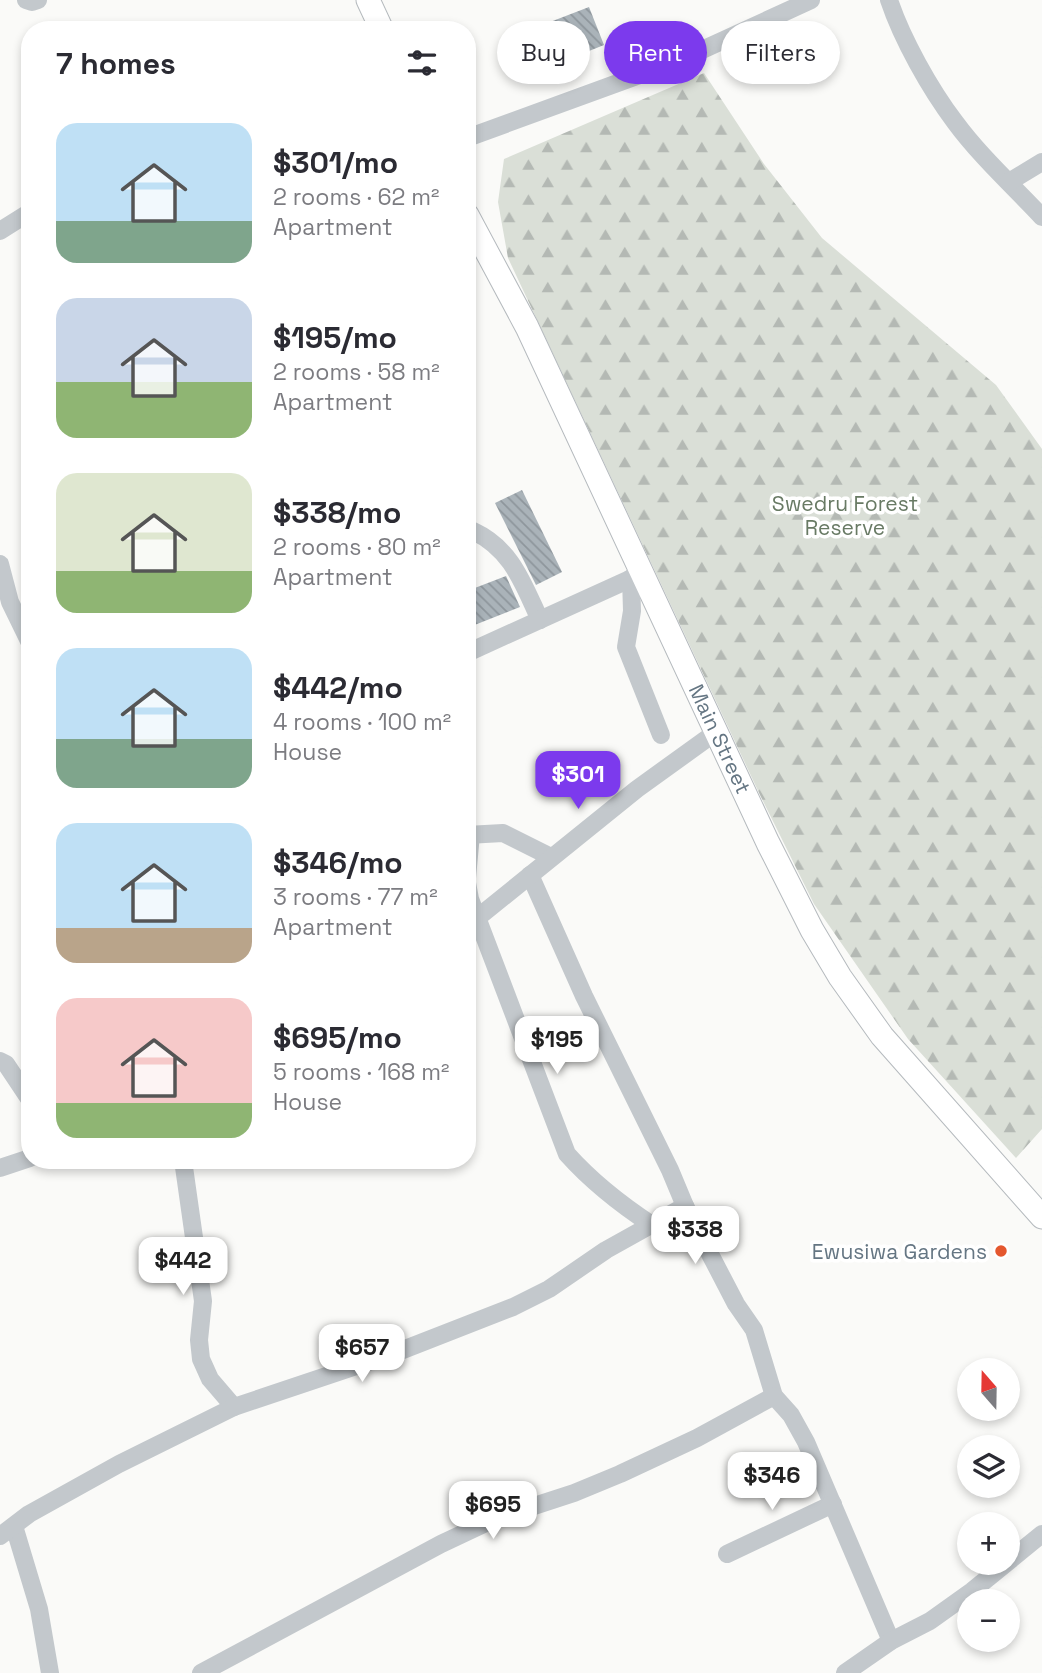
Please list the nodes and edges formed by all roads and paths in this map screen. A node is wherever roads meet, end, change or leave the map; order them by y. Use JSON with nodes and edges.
{"nodes":[{"id":1,"x":26,"y":0,"type":"edge"},
{"id":2,"x":38,"y":0,"type":"edge"},
{"id":3,"x":368,"y":0,"type":"edge"},
{"id":4,"x":811,"y":0,"type":"edge"},
{"id":5,"x":889,"y":0,"type":"edge"},
{"id":6,"x":378,"y":21,"type":"edge"},
{"id":7,"x":476,"y":135,"type":"edge"},
{"id":8,"x":1042,"y":162,"type":"edge"},
{"id":9,"x":1009,"y":183,"type":"junction"},
{"id":10,"x":1042,"y":217,"type":"edge"},
{"id":11,"x":21,"y":218,"type":"edge"},
{"id":12,"x":0,"y":231,"type":"edge"},
{"id":13,"x":476,"y":232,"type":"edge"},
{"id":14,"x":476,"y":532,"type":"edge"},
{"id":15,"x":0,"y":564,"type":"edge"},
{"id":16,"x":636,"y":576,"type":"junction"},
{"id":17,"x":5,"y":602,"type":"edge"},
{"id":18,"x":540,"y":620,"type":"junction"},
{"id":19,"x":21,"y":628,"type":"edge"},
{"id":20,"x":476,"y":649,"type":"edge"},
{"id":21,"x":716,"y":732,"type":"junction"},
{"id":22,"x":661,"y":734,"type":"dead end"},
{"id":23,"x":476,"y":835,"type":"edge"},
{"id":24,"x":551,"y":857,"type":"junction"},
{"id":25,"x":530,"y":875,"type":"junction"},
{"id":26,"x":476,"y":919,"type":"edge"},
{"id":27,"x":476,"y":932,"type":"edge"},
{"id":28,"x":0,"y":1061,"type":"edge"},
{"id":29,"x":21,"y":1086,"type":"edge"},
{"id":30,"x":21,"y":1161,"type":"edge"},
{"id":31,"x":0,"y":1168,"type":"edge"},
{"id":32,"x":184,"y":1169,"type":"edge"},
{"id":33,"x":685,"y":1206,"type":"junction"},
{"id":34,"x":1042,"y":1217,"type":"edge"},
{"id":35,"x":652,"y":1225,"type":"junction"},
{"id":36,"x":774,"y":1396,"type":"junction"},
{"id":37,"x":234,"y":1407,"type":"junction"},
{"id":38,"x":833,"y":1504,"type":"junction"},
{"id":39,"x":7,"y":1531,"type":"edge"},
{"id":40,"x":1042,"y":1534,"type":"edge"},
{"id":41,"x":727,"y":1554,"type":"dead end"},
{"id":42,"x":891,"y":1642,"type":"junction"},
{"id":43,"x":50,"y":1673,"type":"edge"},
{"id":44,"x":201,"y":1673,"type":"edge"},
{"id":45,"x":845,"y":1673,"type":"edge"}],
"edges":[{"from":1,"to":2,"type":"street"},
{"from":3,"to":6,"type":"main road"},
{"from":4,"to":7,"type":"street"},
{"from":5,"to":9,"type":"street"},
{"from":8,"to":9,"type":"street"},
{"from":9,"to":10,"type":"street"},
{"from":11,"to":12,"type":"street"},
{"from":13,"to":16,"type":"main road","name":"Main Street"},
{"from":14,"to":18,"type":"street"},
{"from":15,"to":17,"type":"street"},
{"from":16,"to":18,"type":"street"},
{"from":16,"to":21,"type":"main road","name":"Main Street"},
{"from":16,"to":22,"type":"street"},
{"from":17,"to":19,"type":"street"},
{"from":18,"to":20,"type":"street"},
{"from":21,"to":24,"type":"street"},
{"from":21,"to":34,"type":"main road","name":"Main Street"},
{"from":23,"to":24,"type":"street"},
{"from":24,"to":25,"type":"street"},
{"from":25,"to":26,"type":"street"},
{"from":25,"to":33,"type":"street"},
{"from":27,"to":35,"type":"street"},
{"from":28,"to":29,"type":"street"},
{"from":30,"to":31,"type":"street"},
{"from":32,"to":37,"type":"street"},
{"from":33,"to":35,"type":"street"},
{"from":33,"to":36,"type":"street"},
{"from":35,"to":37,"type":"street"},
{"from":36,"to":38,"type":"street"},
{"from":36,"to":44,"type":"street"},
{"from":37,"to":39,"type":"street"},
{"from":38,"to":41,"type":"street"},
{"from":38,"to":42,"type":"street"},
{"from":39,"to":43,"type":"street"},
{"from":40,"to":42,"type":"street"},
{"from":42,"to":45,"type":"street"}]}
